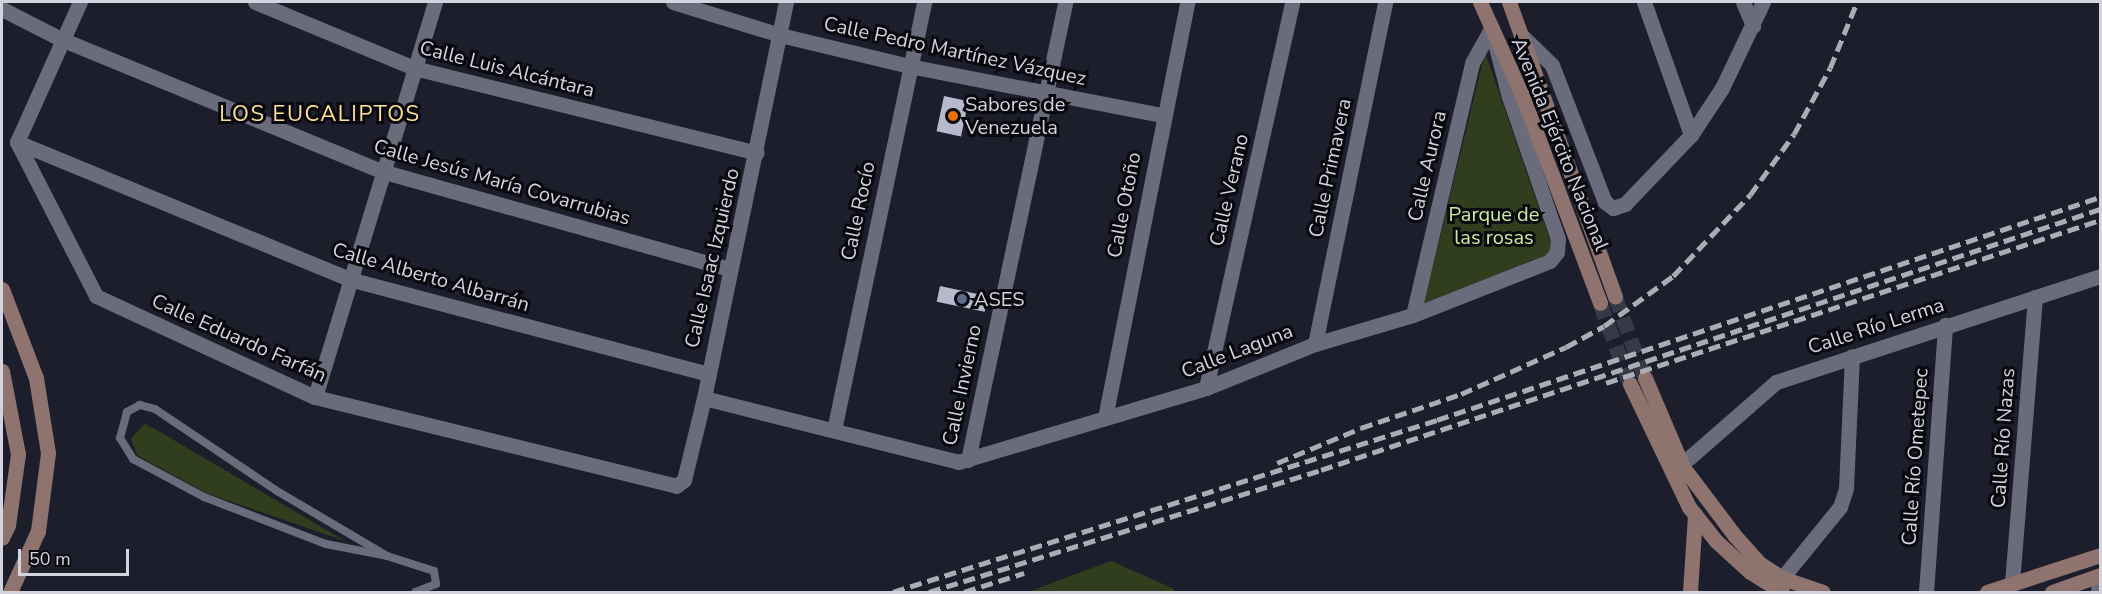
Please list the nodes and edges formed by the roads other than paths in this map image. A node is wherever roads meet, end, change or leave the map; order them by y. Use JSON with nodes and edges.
{"nodes":[{"id":1,"x":80,"y":2,"type":"edge"},
{"id":2,"x":255,"y":2,"type":"edge"},
{"id":3,"x":435,"y":2,"type":"edge"},
{"id":4,"x":673,"y":2,"type":"edge"},
{"id":5,"x":786,"y":2,"type":"edge"},
{"id":6,"x":924,"y":2,"type":"edge"},
{"id":7,"x":1065,"y":2,"type":"edge"},
{"id":8,"x":1187,"y":2,"type":"edge"},
{"id":9,"x":1293,"y":2,"type":"edge"},
{"id":10,"x":1385,"y":2,"type":"edge"},
{"id":11,"x":1480,"y":2,"type":"edge"},
{"id":12,"x":1509,"y":2,"type":"edge"},
{"id":13,"x":1644,"y":2,"type":"edge"},
{"id":14,"x":1743,"y":2,"type":"edge"},
{"id":15,"x":1763,"y":2,"type":"edge"},
{"id":16,"x":2,"y":9,"type":"edge"},
{"id":17,"x":1753,"y":26,"type":"junction"},
{"id":18,"x":1492,"y":32,"type":"junction"},
{"id":19,"x":780,"y":35,"type":"junction"},
{"id":20,"x":1521,"y":35,"type":"junction"},
{"id":21,"x":61,"y":39,"type":"junction"},
{"id":22,"x":909,"y":66,"type":"junction"},
{"id":23,"x":414,"y":69,"type":"junction"},
{"id":24,"x":1046,"y":90,"type":"junction"},
{"id":25,"x":1162,"y":115,"type":"junction"},
{"id":26,"x":1691,"y":135,"type":"junction"},
{"id":27,"x":17,"y":142,"type":"junction"},
{"id":28,"x":758,"y":153,"type":"junction"},
{"id":29,"x":381,"y":171,"type":"junction"},
{"id":30,"x":730,"y":269,"type":"junction"},
{"id":31,"x":2100,"y":276,"type":"edge"},
{"id":32,"x":349,"y":279,"type":"junction"},
{"id":33,"x":2,"y":289,"type":"edge"},
{"id":34,"x":1615,"y":296,"type":"tunnel mouth"},
{"id":35,"x":2035,"y":297,"type":"junction"},
{"id":36,"x":1600,"y":303,"type":"tunnel mouth"},
{"id":37,"x":1413,"y":315,"type":"junction"},
{"id":38,"x":1945,"y":325,"type":"junction"},
{"id":39,"x":1315,"y":344,"type":"junction"},
{"id":40,"x":1852,"y":356,"type":"junction"},
{"id":41,"x":2,"y":371,"type":"edge"},
{"id":42,"x":709,"y":374,"type":"junction"},
{"id":43,"x":1645,"y":378,"type":"tunnel mouth"},
{"id":44,"x":1630,"y":384,"type":"tunnel mouth"},
{"id":45,"x":1206,"y":388,"type":"junction"},
{"id":46,"x":315,"y":397,"type":"junction"},
{"id":47,"x":704,"y":398,"type":"junction"},
{"id":48,"x":1105,"y":418,"type":"junction"},
{"id":49,"x":7,"y":424,"type":"edge"},
{"id":50,"x":834,"y":430,"type":"junction"},
{"id":51,"x":1689,"y":459,"type":"dead end"},
{"id":52,"x":968,"y":460,"type":"junction"},
{"id":53,"x":676,"y":486,"type":"joint"},
{"id":54,"x":1695,"y":514,"type":"junction"},
{"id":55,"x":2,"y":538,"type":"edge"},
{"id":56,"x":2100,"y":555,"type":"edge"},
{"id":57,"x":387,"y":556,"type":"junction"},
{"id":58,"x":2100,"y":575,"type":"edge"},
{"id":59,"x":2012,"y":583,"type":"junction"},
{"id":60,"x":1782,"y":585,"type":"edge"},
{"id":61,"x":10,"y":592,"type":"edge"},
{"id":62,"x":415,"y":592,"type":"edge"},
{"id":63,"x":1690,"y":592,"type":"edge"},
{"id":64,"x":1823,"y":592,"type":"edge"},
{"id":65,"x":1926,"y":592,"type":"edge"},
{"id":66,"x":1987,"y":592,"type":"edge"},
{"id":67,"x":2052,"y":592,"type":"edge"},
{"id":68,"x":2098,"y":592,"type":"edge"}],
"edges":[{"from":1,"to":21,"type":"street"},
{"from":2,"to":23,"type":"street","name":"Calle Luis Alcántara"},
{"from":3,"to":23,"type":"street"},
{"from":4,"to":19,"type":"street","name":"Calle Pedro Martínez Vázquez"},
{"from":5,"to":19,"type":"street","name":"Calle Isaac Izquierdo"},
{"from":6,"to":22,"type":"street","name":"Calle Rocío"},
{"from":7,"to":24,"type":"street","name":"Calle Invierno"},
{"from":8,"to":25,"type":"street","name":"Calle Otoño"},
{"from":9,"to":45,"type":"street","name":"Calle Verano"},
{"from":10,"to":39,"type":"street","name":"Calle Primavera"},
{"from":11,"to":18,"type":"main road","name":"Avenida Ejército Nacional"},
{"from":12,"to":20,"type":"main road","name":"Avenida Ejército Nacional"},
{"from":13,"to":26,"type":"street"},
{"from":14,"to":17,"type":"street"},
{"from":15,"to":17,"type":"street"},
{"from":16,"to":21,"type":"street","name":"Calle Jesús María Covarrubias"},
{"from":17,"to":26,"type":"street"},
{"from":18,"to":36,"type":"main road","name":"Avenida Ejército Nacional"},
{"from":18,"to":37,"type":"street","name":"Calle Aurora"},
{"from":18,"to":37,"type":"street","name":"Calle Laguna"},
{"from":19,"to":22,"type":"street","name":"Calle Pedro Martínez Vázquez"},
{"from":19,"to":28,"type":"street","name":"Calle Isaac Izquierdo"},
{"from":20,"to":26,"type":"street"},
{"from":20,"to":34,"type":"main road","name":"Avenida Ejército Nacional"},
{"from":21,"to":27,"type":"street"},
{"from":21,"to":29,"type":"street","name":"Calle Jesús María Covarrubias"},
{"from":22,"to":24,"type":"street","name":"Calle Pedro Martínez Vázquez"},
{"from":22,"to":50,"type":"street","name":"Calle Rocío"},
{"from":23,"to":28,"type":"street","name":"Calle Luis Alcántara"},
{"from":23,"to":29,"type":"street"},
{"from":24,"to":25,"type":"street","name":"Calle Pedro Martínez Vázquez"},
{"from":24,"to":52,"type":"street","name":"Calle Invierno"},
{"from":25,"to":48,"type":"street","name":"Calle Otoño"},
{"from":27,"to":32,"type":"street","name":"Calle Alberto Albarrán"},
{"from":27,"to":46,"type":"street","name":"Calle Eduardo Farfán"},
{"from":28,"to":30,"type":"street","name":"Calle Isaac Izquierdo"},
{"from":29,"to":30,"type":"street","name":"Calle Jesús María Covarrubias"},
{"from":29,"to":32,"type":"street"},
{"from":30,"to":42,"type":"street","name":"Calle Isaac Izquierdo"},
{"from":31,"to":35,"type":"street","name":"Calle Río Lerma"},
{"from":32,"to":42,"type":"street","name":"Calle Alberto Albarrán"},
{"from":32,"to":46,"type":"street"},
{"from":33,"to":61,"type":"main road"},
{"from":35,"to":38,"type":"street","name":"Calle Río Lerma"},
{"from":35,"to":59,"type":"street","name":"Calle Río Nazas"},
{"from":37,"to":39,"type":"street","name":"Calle Laguna"},
{"from":38,"to":40,"type":"street","name":"Calle Río Lerma"},
{"from":38,"to":65,"type":"street","name":"Calle Río Ometepec"},
{"from":39,"to":45,"type":"street","name":"Calle Laguna"},
{"from":40,"to":51,"type":"street","name":"Calle Río Lerma"},
{"from":40,"to":60,"type":"street"},
{"from":41,"to":49,"type":"main road"},
{"from":42,"to":47,"type":"street","name":"Calle Isaac Izquierdo"},
{"from":43,"to":60,"type":"main road"},
{"from":44,"to":54,"type":"main road"},
{"from":45,"to":48,"type":"street","name":"Calle Laguna"},
{"from":46,"to":53,"type":"street","name":"Calle Eduardo Farfán"},
{"from":47,"to":50,"type":"street","name":"Calle Laguna"},
{"from":47,"to":53,"type":"street","name":"Calle Isaac Izquierdo"},
{"from":48,"to":52,"type":"street","name":"Calle Laguna"},
{"from":49,"to":55,"type":"main road"},
{"from":50,"to":52,"type":"street","name":"Calle Laguna"},
{"from":54,"to":60,"type":"main road"},
{"from":54,"to":63,"type":"main road"},
{"from":56,"to":59,"type":"main road"},
{"from":57,"to":57,"type":"lane"},
{"from":57,"to":62,"type":"lane"},
{"from":58,"to":67,"type":"main road"},
{"from":58,"to":68,"type":"street"},
{"from":59,"to":66,"type":"main road"},
{"from":60,"to":64,"type":"main road"}]}
